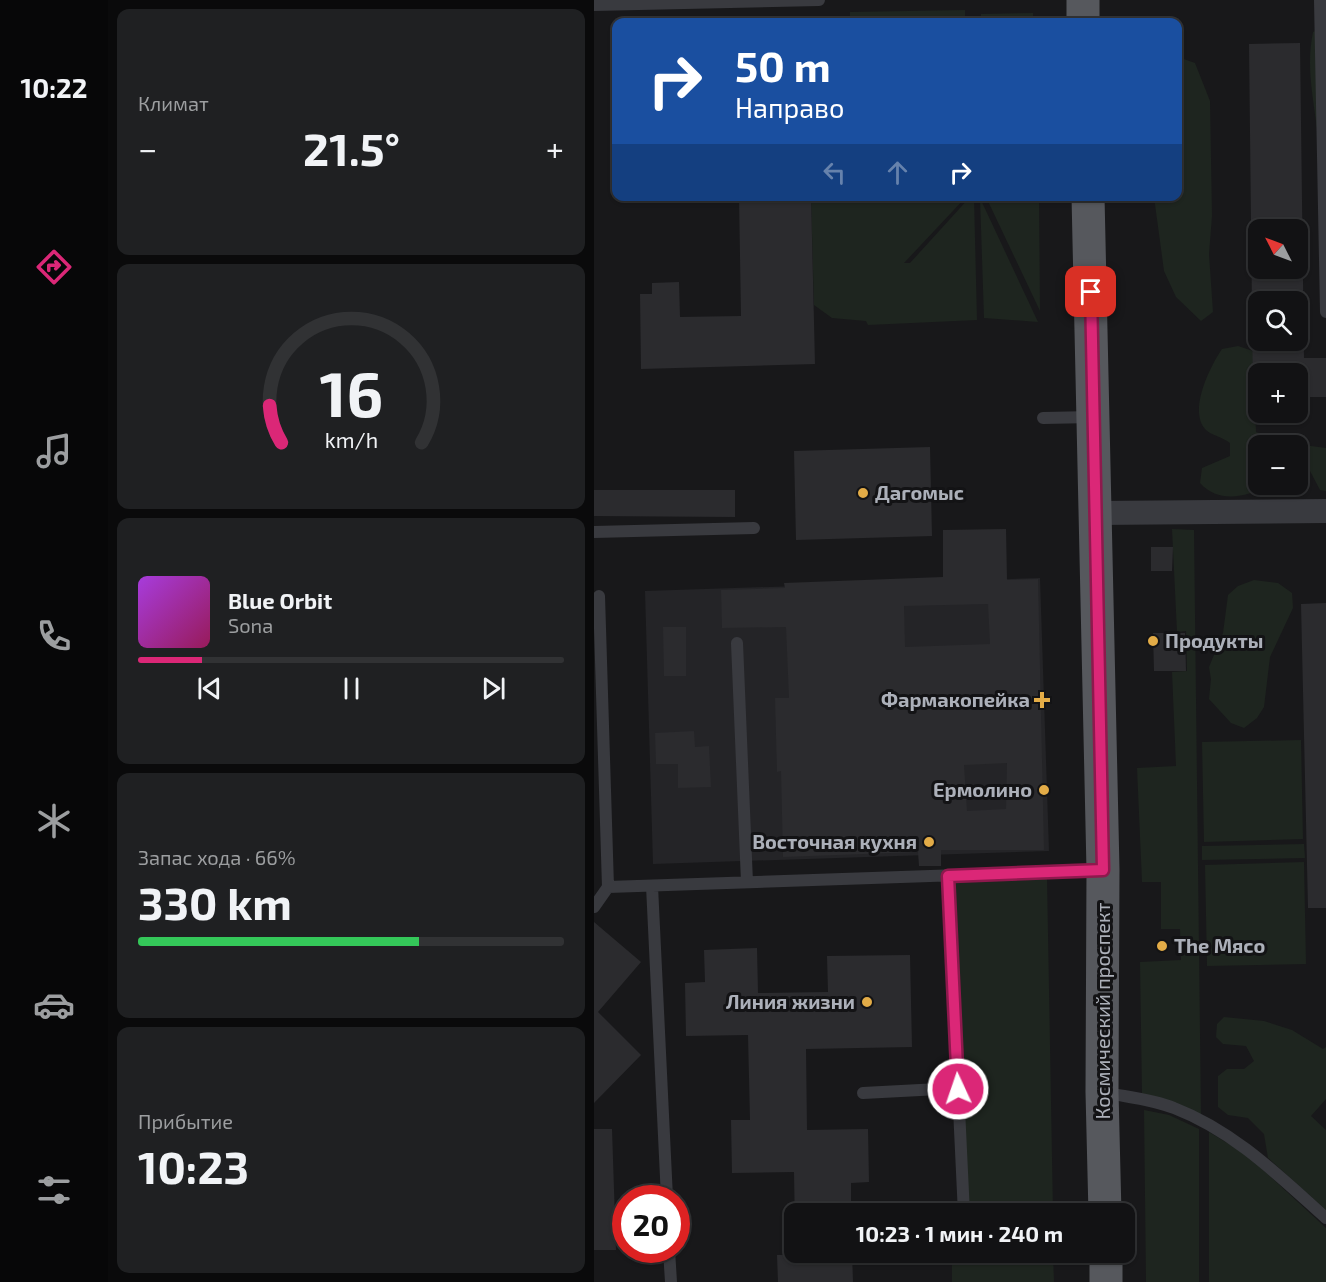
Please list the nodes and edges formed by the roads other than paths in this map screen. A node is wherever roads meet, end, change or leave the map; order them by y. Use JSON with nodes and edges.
{"nodes":[{"id":1,"x":819,"y":0,"type":"edge"},
{"id":2,"x":1083,"y":0,"type":"edge"},
{"id":3,"x":1320,"y":0,"type":"edge"},
{"id":4,"x":594,"y":5,"type":"edge"},
{"id":5,"x":1083,"y":18,"type":"edge"},
{"id":6,"x":1088,"y":201,"type":"edge"},
{"id":7,"x":1326,"y":312,"type":"edge"},
{"id":8,"x":1094,"y":417,"type":"junction"},
{"id":9,"x":1043,"y":418,"type":"dead end"},
{"id":10,"x":1326,"y":511,"type":"edge"},
{"id":11,"x":1097,"y":513,"type":"junction"},
{"id":12,"x":754,"y":528,"type":"dead end"},
{"id":13,"x":594,"y":532,"type":"edge"},
{"id":14,"x":599,"y":596,"type":"dead end"},
{"id":15,"x":737,"y":643,"type":"dead end"},
{"id":16,"x":1103,"y":870,"type":"junction"},
{"id":17,"x":948,"y":876,"type":"junction"},
{"id":18,"x":747,"y":882,"type":"junction"},
{"id":19,"x":652,"y":886,"type":"junction"},
{"id":20,"x":608,"y":887,"type":"junction"},
{"id":21,"x":594,"y":907,"type":"edge"},
{"id":22,"x":958,"y":1089,"type":"junction"},
{"id":23,"x":1102,"y":1092,"type":"junction"},
{"id":24,"x":863,"y":1093,"type":"dead end"},
{"id":25,"x":666,"y":1185,"type":"edge"},
{"id":26,"x":963,"y":1203,"type":"edge"},
{"id":27,"x":1105,"y":1203,"type":"edge"},
{"id":28,"x":1326,"y":1218,"type":"edge"},
{"id":29,"x":670,"y":1263,"type":"edge"},
{"id":30,"x":1106,"y":1263,"type":"edge"},
{"id":31,"x":671,"y":1282,"type":"edge"},
{"id":32,"x":1106,"y":1282,"type":"edge"}],
"edges":[{"from":1,"to":4,"type":"lane"},
{"from":2,"to":5,"type":"main road"},
{"from":3,"to":7,"type":"lane"},
{"from":6,"to":8,"type":"main road","name":"Космический проспект"},
{"from":8,"to":9,"type":"lane"},
{"from":8,"to":11,"type":"main road","name":"Космический проспект"},
{"from":10,"to":11,"type":"street"},
{"from":11,"to":16,"type":"main road","name":"Космический проспект"},
{"from":12,"to":13,"type":"lane"},
{"from":14,"to":20,"type":"lane"},
{"from":15,"to":18,"type":"lane"},
{"from":16,"to":17,"type":"lane"},
{"from":16,"to":23,"type":"main road","name":"Космический проспект"},
{"from":17,"to":18,"type":"lane"},
{"from":17,"to":22,"type":"lane"},
{"from":18,"to":19,"type":"lane"},
{"from":19,"to":20,"type":"lane"},
{"from":19,"to":25,"type":"lane"},
{"from":20,"to":21,"type":"lane"},
{"from":22,"to":24,"type":"lane"},
{"from":22,"to":26,"type":"lane"},
{"from":23,"to":27,"type":"main road","name":"Космический проспект"},
{"from":23,"to":28,"type":"lane"},
{"from":29,"to":31,"type":"lane"},
{"from":30,"to":32,"type":"main road"}]}
